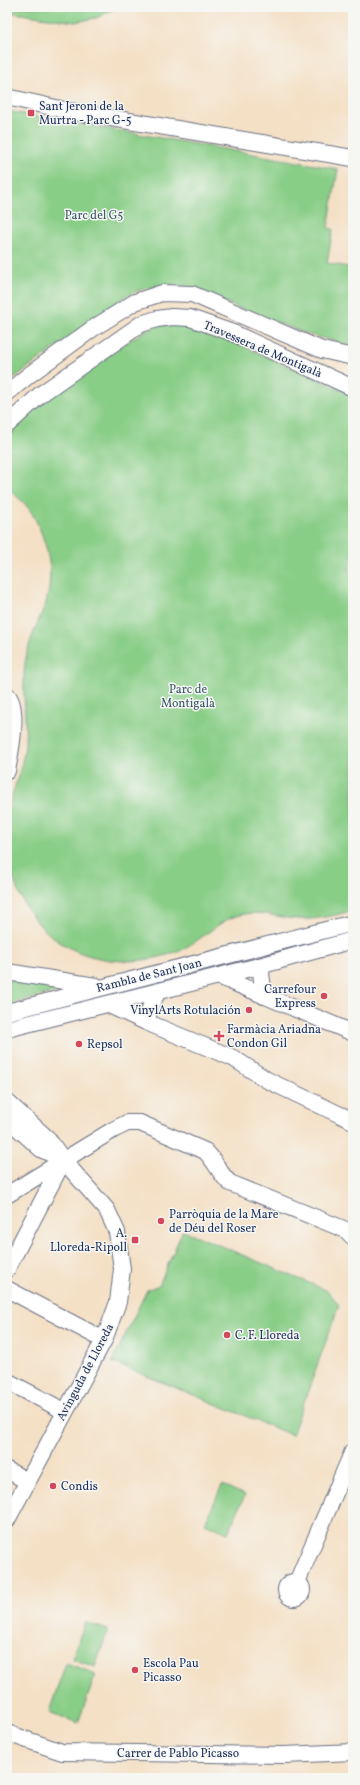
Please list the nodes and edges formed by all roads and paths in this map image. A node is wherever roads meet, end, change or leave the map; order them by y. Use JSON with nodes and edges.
{"nodes":[{"id":1,"x":7,"y":97,"type":"edge"},
{"id":2,"x":353,"y":158,"type":"edge"},
{"id":3,"x":353,"y":358,"type":"edge"},
{"id":4,"x":353,"y":388,"type":"edge"},
{"id":5,"x":9,"y":392,"type":"edge"},
{"id":6,"x":10,"y":422,"type":"edge"},
{"id":7,"x":8,"y":701,"type":"edge"},
{"id":8,"x":7,"y":772,"type":"edge"},
{"id":9,"x":353,"y":923,"type":"edge"},
{"id":10,"x":290,"y":939,"type":"junction"},
{"id":11,"x":353,"y":940,"type":"edge"},
{"id":12,"x":263,"y":965,"type":"junction"},
{"id":13,"x":7,"y":972,"type":"edge"},
{"id":14,"x":218,"y":976,"type":"junction"},
{"id":15,"x":103,"y":987,"type":"junction"},
{"id":16,"x":158,"y":992,"type":"junction"},
{"id":17,"x":264,"y":996,"type":"junction"},
{"id":18,"x":107,"y":1004,"type":"junction"},
{"id":19,"x":7,"y":1012,"type":"edge"},
{"id":20,"x":146,"y":1022,"type":"junction"},
{"id":21,"x":7,"y":1029,"type":"edge"},
{"id":22,"x":353,"y":1033,"type":"edge"},
{"id":23,"x":7,"y":1102,"type":"edge"},
{"id":24,"x":7,"y":1118,"type":"edge"},
{"id":25,"x":353,"y":1122,"type":"edge"},
{"id":26,"x":63,"y":1160,"type":"junction"},
{"id":27,"x":8,"y":1193,"type":"edge"},
{"id":28,"x":353,"y":1237,"type":"edge"},
{"id":29,"x":7,"y":1268,"type":"edge"},
{"id":30,"x":7,"y":1289,"type":"edge"},
{"id":31,"x":104,"y":1340,"type":"junction"},
{"id":32,"x":7,"y":1381,"type":"edge"},
{"id":33,"x":64,"y":1411,"type":"junction"},
{"id":34,"x":353,"y":1451,"type":"edge"},
{"id":35,"x":7,"y":1470,"type":"edge"},
{"id":36,"x":27,"y":1481,"type":"junction"},
{"id":37,"x":7,"y":1520,"type":"edge"},
{"id":38,"x":297,"y":1582,"type":"dead end"},
{"id":39,"x":7,"y":1733,"type":"edge"},
{"id":40,"x":353,"y":1752,"type":"edge"}],
"edges":[{"from":1,"to":2,"type":"street"},
{"from":3,"to":5,"type":"street","name":"Travessera de Montigalà"},
{"from":4,"to":6,"type":"street","name":"Travessera de Montigalà"},
{"from":5,"to":6,"type":"street","name":"Travessera de Montigalà"},
{"from":7,"to":8,"type":"street"},
{"from":9,"to":10,"type":"street","name":"Rambla de Sant Joan"},
{"from":10,"to":12,"type":"street","name":"Rambla de Sant Joan"},
{"from":10,"to":15,"type":"street","name":"Rambla de Sant Joan"},
{"from":11,"to":12,"type":"street","name":"Rambla de Sant Joan"},
{"from":12,"to":14,"type":"street","name":"Rambla de Sant Joan"},
{"from":12,"to":17,"type":"street"},
{"from":13,"to":15,"type":"street"},
{"from":14,"to":16,"type":"street","name":"Rambla de Sant Joan"},
{"from":14,"to":17,"type":"street"},
{"from":15,"to":19,"type":"street","name":"Rambla de Sant Joan"},
{"from":16,"to":18,"type":"street","name":"Rambla de Sant Joan"},
{"from":16,"to":20,"type":"street"},
{"from":17,"to":22,"type":"street"},
{"from":18,"to":20,"type":"street"},
{"from":18,"to":21,"type":"street","name":"Rambla de Sant Joan"},
{"from":20,"to":25,"type":"street"},
{"from":23,"to":26,"type":"street","name":"Avinguda de Lloreda"},
{"from":24,"to":26,"type":"street","name":"Avinguda de Lloreda"},
{"from":26,"to":27,"type":"street"},
{"from":26,"to":28,"type":"street"},
{"from":26,"to":29,"type":"street"},
{"from":26,"to":31,"type":"street","name":"Avinguda de Lloreda"},
{"from":30,"to":31,"type":"street"},
{"from":31,"to":33,"type":"street","name":"Avinguda de Lloreda"},
{"from":32,"to":33,"type":"street"},
{"from":33,"to":36,"type":"street","name":"Avinguda de Lloreda"},
{"from":34,"to":38,"type":"street"},
{"from":35,"to":36,"type":"street"},
{"from":36,"to":37,"type":"street","name":"Avinguda de Lloreda"},
{"from":39,"to":40,"type":"street","name":"Carrer de Pablo Picasso"}]}
